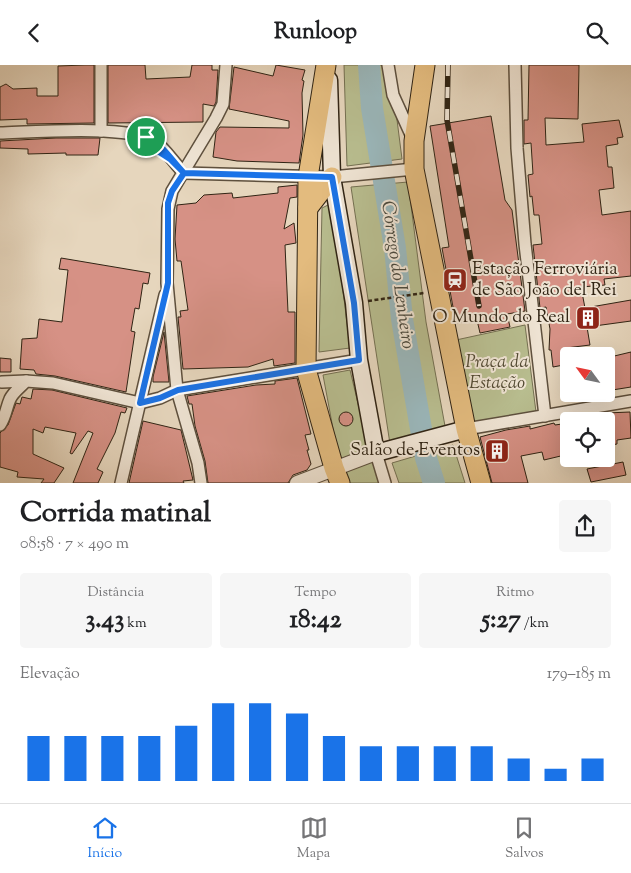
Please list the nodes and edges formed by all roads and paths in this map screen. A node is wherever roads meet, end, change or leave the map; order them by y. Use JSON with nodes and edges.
{"nodes":[{"id":1,"x":101,"y":65,"type":"edge"},
{"id":2,"x":226,"y":65,"type":"edge"},
{"id":3,"x":327,"y":65,"type":"edge"},
{"id":4,"x":388,"y":65,"type":"edge"},
{"id":5,"x":425,"y":65,"type":"edge"},
{"id":6,"x":515,"y":65,"type":"edge"},
{"id":7,"x":101,"y":131,"type":"junction"},
{"id":8,"x":0,"y":133,"type":"edge"},
{"id":9,"x":414,"y":141,"type":"junction"},
{"id":10,"x":414,"y":169,"type":"junction"},
{"id":11,"x":184,"y":173,"type":"junction"},
{"id":12,"x":308,"y":177,"type":"junction"},
{"id":13,"x":334,"y":177,"type":"junction"},
{"id":14,"x":308,"y":208,"type":"junction"},
{"id":15,"x":168,"y":283,"type":"junction"},
{"id":16,"x":424,"y":293,"type":"dead end"},
{"id":17,"x":359,"y":302,"type":"dead end"},
{"id":18,"x":359,"y":360,"type":"junction"},
{"id":19,"x":306,"y":369,"type":"junction"},
{"id":20,"x":26,"y":381,"type":"junction"},
{"id":21,"x":2,"y":382,"type":"dead end"},
{"id":22,"x":178,"y":390,"type":"junction"},
{"id":23,"x":631,"y":401,"type":"edge"},
{"id":24,"x":140,"y":403,"type":"junction"},
{"id":25,"x":545,"y":416,"type":"junction"},
{"id":26,"x":0,"y":425,"type":"edge"},
{"id":27,"x":466,"y":429,"type":"junction"},
{"id":28,"x":381,"y":452,"type":"junction"},
{"id":29,"x":337,"y":476,"type":"edge"},
{"id":30,"x":121,"y":483,"type":"edge"},
{"id":31,"x":201,"y":483,"type":"edge"},
{"id":32,"x":297,"y":483,"type":"edge"},
{"id":33,"x":385,"y":483,"type":"edge"},
{"id":34,"x":481,"y":483,"type":"edge"}],
"edges":[{"from":1,"to":7,"type":"street"},
{"from":2,"to":11,"type":"street"},
{"from":3,"to":12,"type":"highway"},
{"from":3,"to":13,"type":"main road"},
{"from":4,"to":9,"type":"street"},
{"from":5,"to":9,"type":"highway"},
{"from":6,"to":25,"type":"street"},
{"from":7,"to":8,"type":"street"},
{"from":7,"to":11,"type":"street"},
{"from":9,"to":10,"type":"highway"},
{"from":10,"to":13,"type":"street"},
{"from":10,"to":27,"type":"highway"},
{"from":11,"to":12,"type":"street"},
{"from":11,"to":15,"type":"street"},
{"from":12,"to":13,"type":"street"},
{"from":12,"to":14,"type":"highway"},
{"from":13,"to":14,"type":"highway"},
{"from":13,"to":18,"type":"main road"},
{"from":14,"to":19,"type":"highway"},
{"from":15,"to":22,"type":"street"},
{"from":15,"to":24,"type":"street"},
{"from":16,"to":17,"type":"path"},
{"from":18,"to":19,"type":"street"},
{"from":18,"to":28,"type":"main road"},
{"from":19,"to":22,"type":"street"},
{"from":19,"to":29,"type":"highway"},
{"from":20,"to":21,"type":"street"},
{"from":20,"to":24,"type":"street"},
{"from":20,"to":26,"type":"street"},
{"from":22,"to":24,"type":"street"},
{"from":22,"to":31,"type":"street"},
{"from":23,"to":25,"type":"street"},
{"from":24,"to":30,"type":"street"},
{"from":25,"to":27,"type":"street"},
{"from":27,"to":28,"type":"main road"},
{"from":27,"to":34,"type":"highway"},
{"from":28,"to":29,"type":"street"},
{"from":28,"to":33,"type":"street"},
{"from":29,"to":32,"type":"street"}]}
